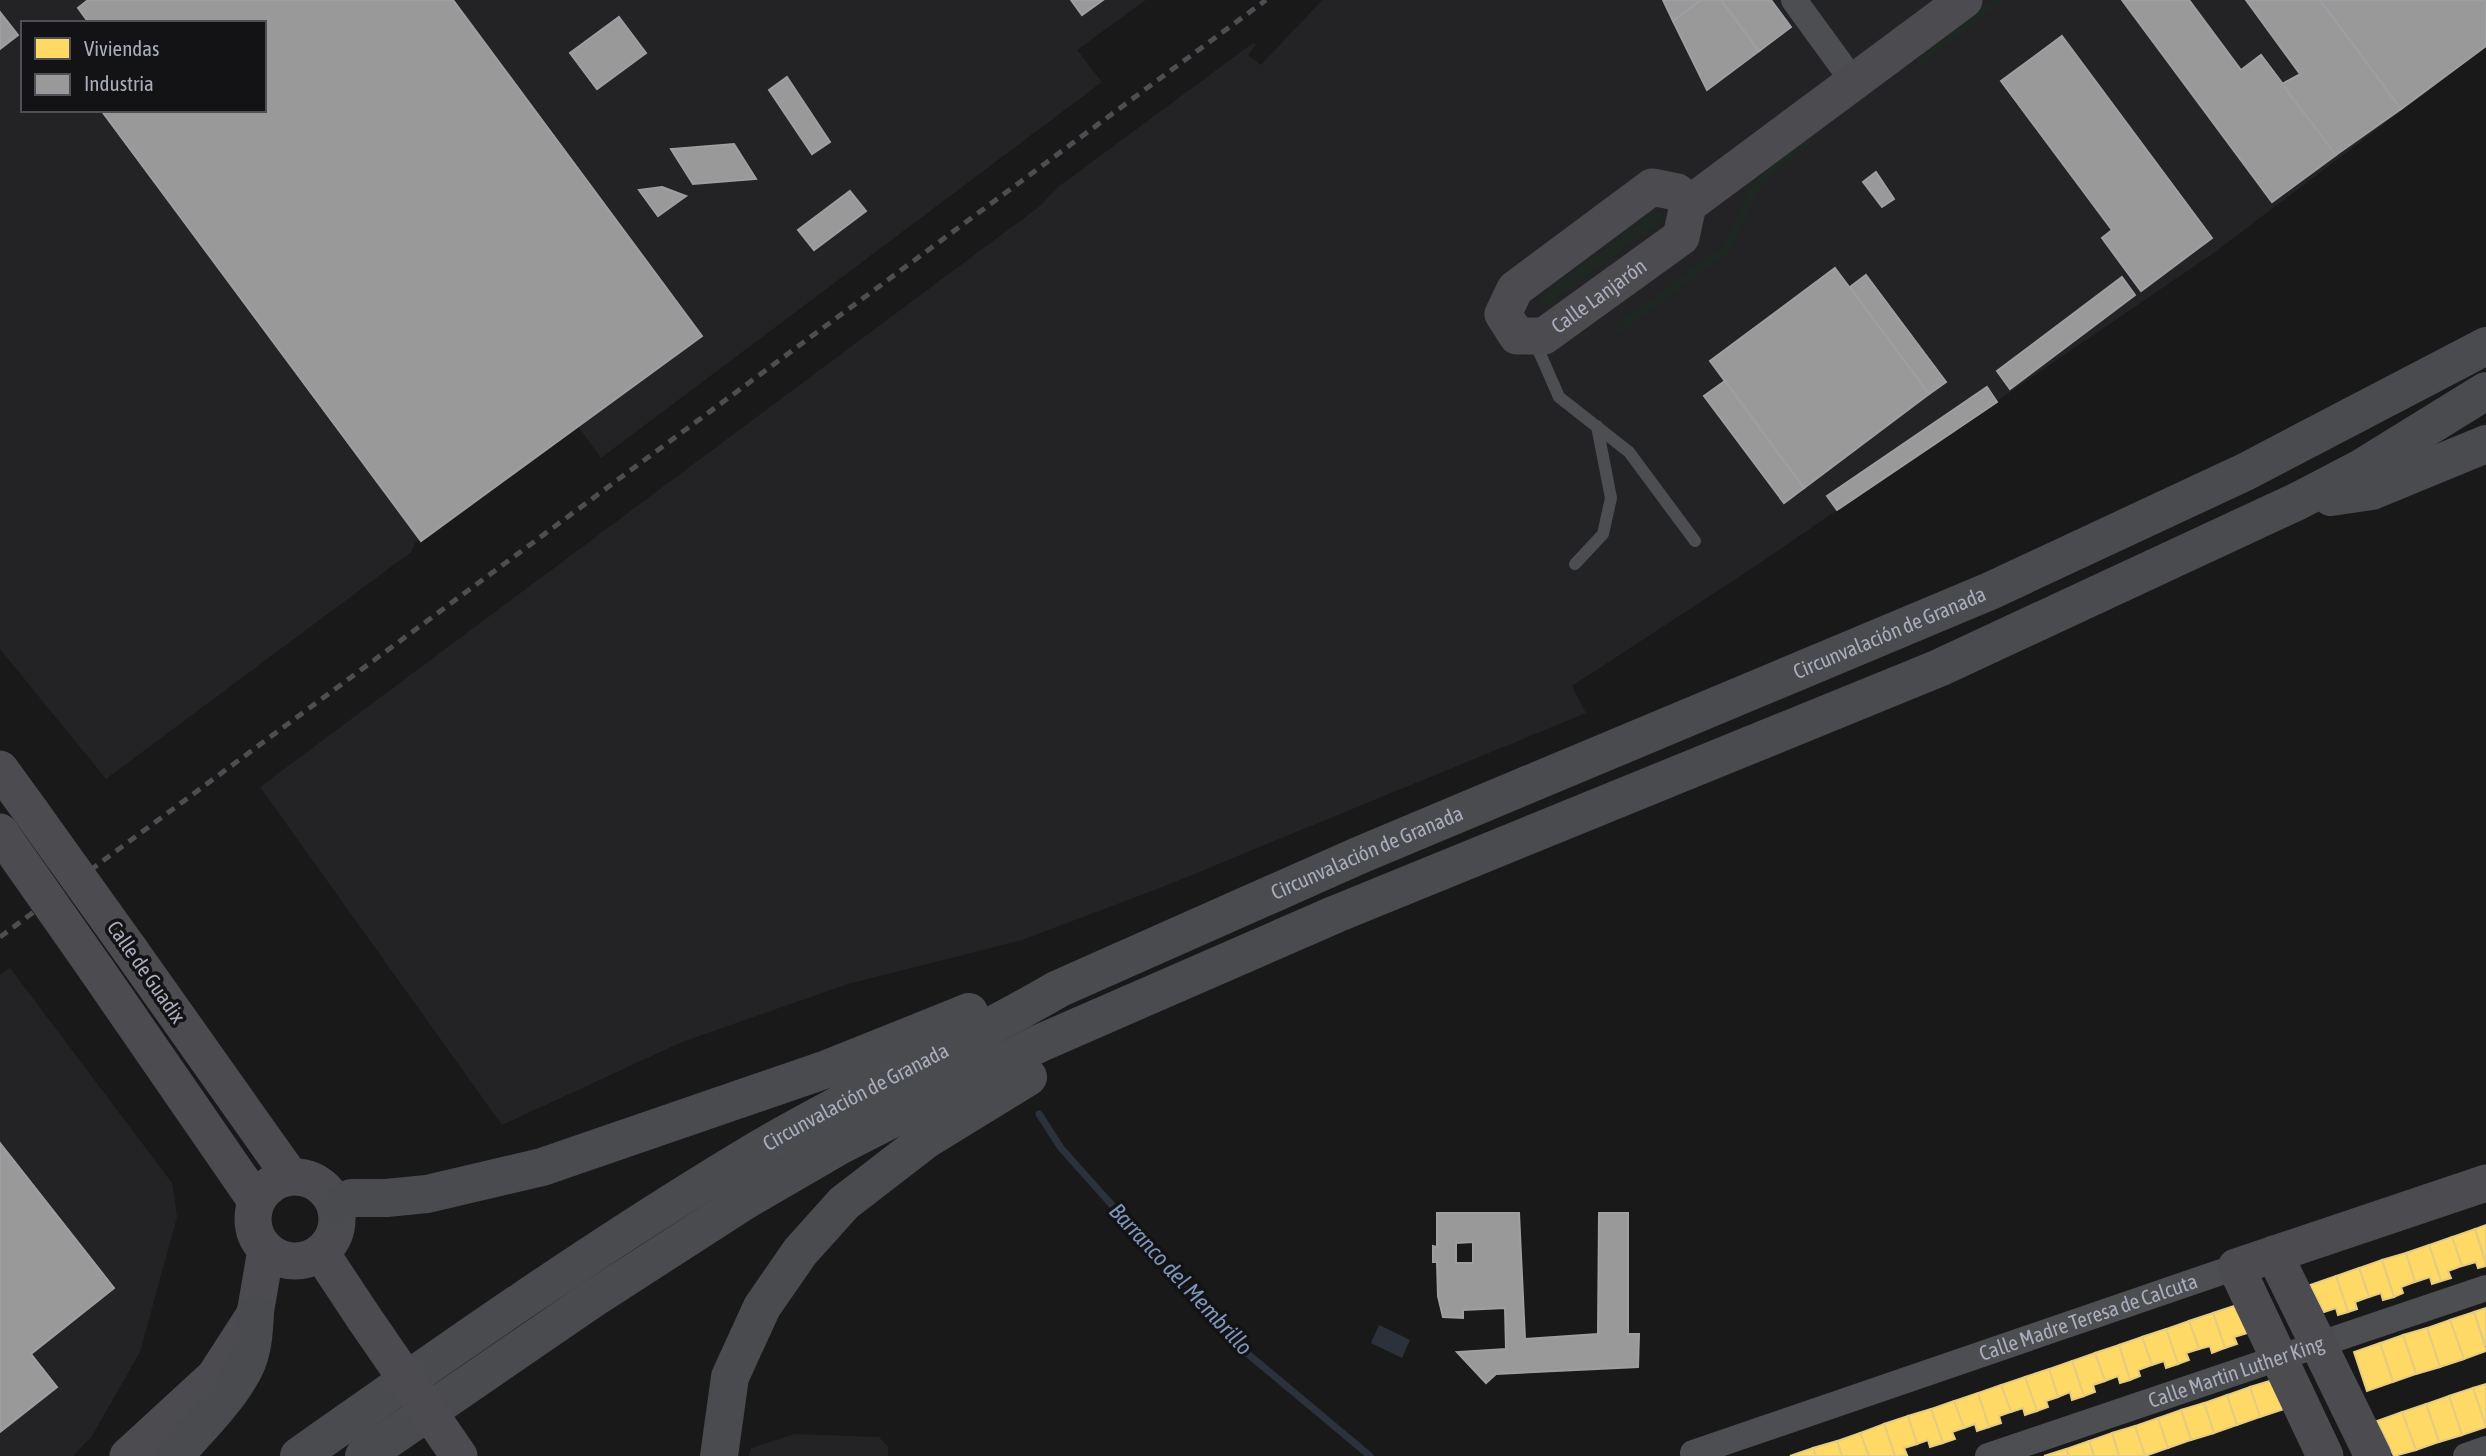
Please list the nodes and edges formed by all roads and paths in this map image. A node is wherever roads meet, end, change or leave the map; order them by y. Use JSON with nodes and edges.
{"nodes":[{"id":1,"x":1794,"y":0,"type":"edge"},
{"id":2,"x":1932,"y":0,"type":"edge"},
{"id":3,"x":1964,"y":0,"type":"edge"},
{"id":4,"x":1842,"y":66,"type":"junction"},
{"id":5,"x":1682,"y":198,"type":"junction"},
{"id":6,"x":1532,"y":336,"type":"junction"},
{"id":7,"x":2478,"y":346,"type":"edge"},
{"id":8,"x":2486,"y":391,"type":"edge"},
{"id":9,"x":2486,"y":413,"type":"edge"},
{"id":10,"x":1597,"y":426,"type":"junction"},
{"id":11,"x":2421,"y":432,"type":"junction"},
{"id":12,"x":2486,"y":444,"type":"edge"},
{"id":13,"x":2298,"y":501,"type":"junction"},
{"id":14,"x":1695,"y":541,"type":"dead end"},
{"id":15,"x":1575,"y":564,"type":"dead end"},
{"id":16,"x":0,"y":769,"type":"edge"},
{"id":17,"x":0,"y":832,"type":"edge"},
{"id":18,"x":1336,"y":914,"type":"junction"},
{"id":19,"x":1058,"y":989,"type":"junction"},
{"id":20,"x":290,"y":1176,"type":"junction"},
{"id":21,"x":2486,"y":1182,"type":"edge"},
{"id":22,"x":256,"y":1201,"type":"junction"},
{"id":23,"x":336,"y":1207,"type":"junction"},
{"id":24,"x":266,"y":1250,"type":"junction"},
{"id":25,"x":321,"y":1253,"type":"junction"},
{"id":26,"x":2274,"y":1254,"type":"junction"},
{"id":27,"x":2236,"y":1267,"type":"junction"},
{"id":28,"x":2486,"y":1288,"type":"edge"},
{"id":29,"x":255,"y":1314,"type":"junction"},
{"id":30,"x":2318,"y":1345,"type":"junction"},
{"id":31,"x":2278,"y":1358,"type":"junction"},
{"id":32,"x":2486,"y":1450,"type":"edge"},
{"id":33,"x":1693,"y":1453,"type":"dead end"},
{"id":34,"x":128,"y":1456,"type":"edge"},
{"id":35,"x":174,"y":1456,"type":"edge"},
{"id":36,"x":299,"y":1456,"type":"edge"},
{"id":37,"x":364,"y":1456,"type":"edge"},
{"id":38,"x":459,"y":1456,"type":"edge"},
{"id":39,"x":719,"y":1456,"type":"edge"},
{"id":40,"x":1988,"y":1456,"type":"edge"},
{"id":41,"x":2325,"y":1456,"type":"edge"},
{"id":42,"x":2373,"y":1456,"type":"edge"},
{"id":43,"x":2466,"y":1456,"type":"edge"}],
"edges":[{"from":1,"to":4,"type":"street"},
{"from":2,"to":4,"type":"street"},
{"from":3,"to":5,"type":"street"},
{"from":4,"to":5,"type":"street"},
{"from":5,"to":6,"type":"street","name":"Calle Lanjarón"},
{"from":5,"to":6,"type":"street","name":"Calle Lanjarón"},
{"from":6,"to":10,"type":"lane"},
{"from":7,"to":19,"type":"highway","name":"Circunvalación de Granada"},
{"from":8,"to":11,"type":"highway","name":"Circunvalación de Granada"},
{"from":9,"to":11,"type":"highway"},
{"from":10,"to":14,"type":"lane"},
{"from":10,"to":15,"type":"lane"},
{"from":11,"to":13,"type":"highway","name":"Circunvalación de Granada"},
{"from":12,"to":13,"type":"highway"},
{"from":13,"to":18,"type":"highway","name":"Circunvalación de Granada"},
{"from":16,"to":20,"type":"street","name":"Calle de Guadix","bridge":true},
{"from":17,"to":22,"type":"street","name":"Calle de Guadix","bridge":true},
{"from":18,"to":37,"type":"highway","name":"Circunvalación de Granada"},
{"from":18,"to":39,"type":"highway"},
{"from":19,"to":23,"type":"highway"},
{"from":19,"to":36,"type":"highway","name":"Circunvalación de Granada"},
{"from":20,"to":22,"type":"street"},
{"from":20,"to":23,"type":"street"},
{"from":21,"to":26,"type":"street","name":"Calle Madre Teresa de Calcuta"},
{"from":22,"to":24,"type":"street"},
{"from":23,"to":25,"type":"street"},
{"from":24,"to":25,"type":"street"},
{"from":24,"to":29,"type":"street"},
{"from":25,"to":38,"type":"street","bridge":true},
{"from":26,"to":27,"type":"street","name":"Calle Madre Teresa de Calcuta"},
{"from":26,"to":30,"type":"street"},
{"from":27,"to":31,"type":"street"},
{"from":27,"to":33,"type":"street","name":"Calle Madre Teresa de Calcuta"},
{"from":28,"to":30,"type":"street","name":"Calle Martin Luther King"},
{"from":29,"to":34,"type":"street"},
{"from":29,"to":35,"type":"highway"},
{"from":30,"to":31,"type":"street","name":"Calle Martin Luther King"},
{"from":30,"to":42,"type":"street"},
{"from":31,"to":40,"type":"street","name":"Calle Martin Luther King"},
{"from":31,"to":41,"type":"street"},
{"from":32,"to":43,"type":"street"}]}
